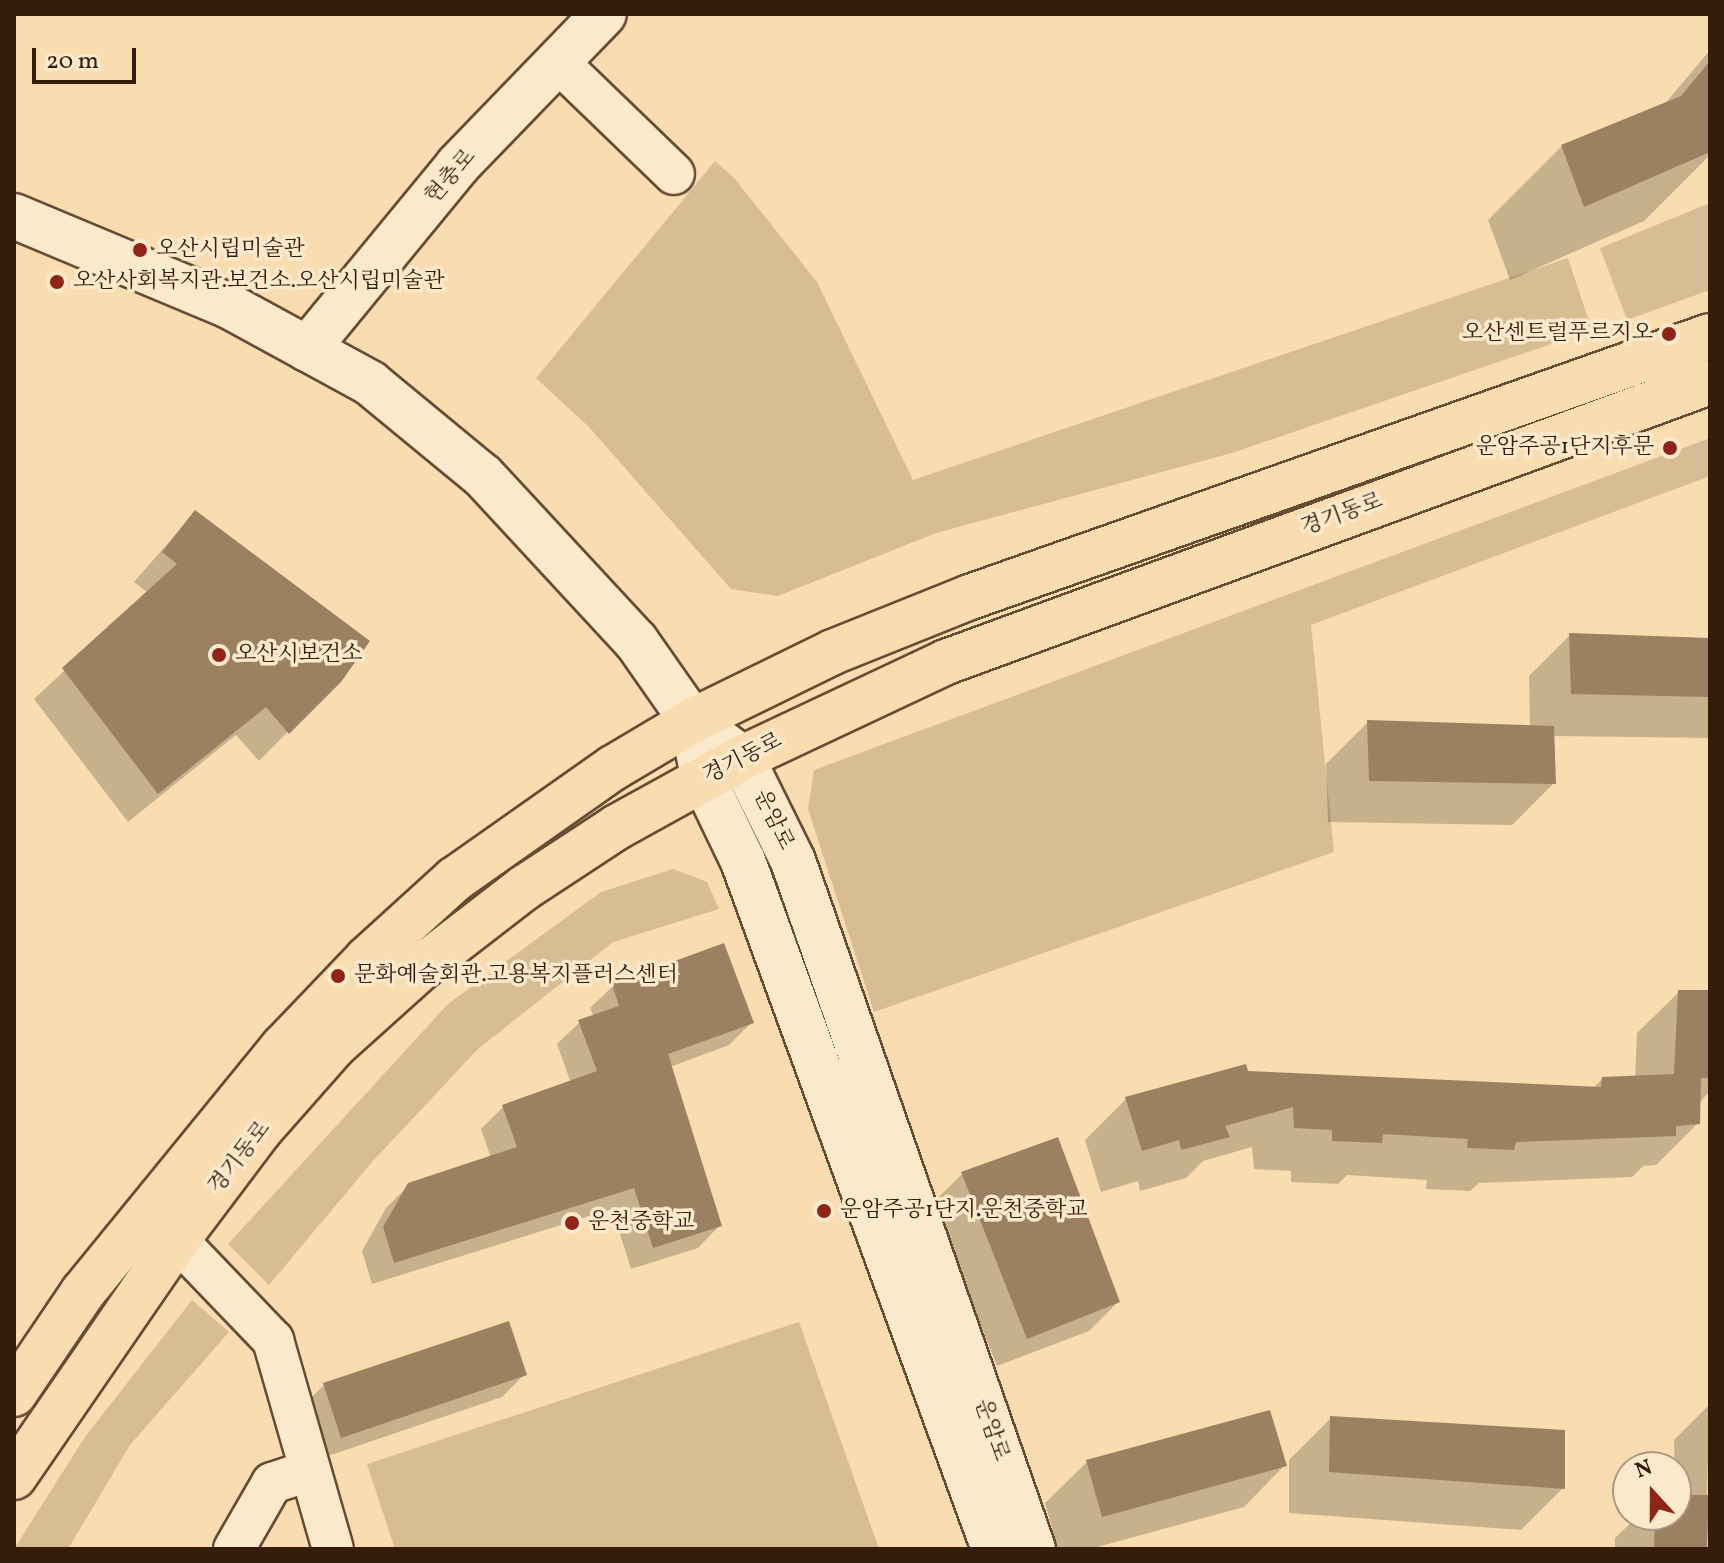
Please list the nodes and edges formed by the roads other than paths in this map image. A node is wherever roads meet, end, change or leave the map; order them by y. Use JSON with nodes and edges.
{"nodes":[{"id":1,"x":604,"y":14,"type":"edge"},
{"id":2,"x":558,"y":62,"type":"junction"},
{"id":3,"x":674,"y":174,"type":"dead end"},
{"id":4,"x":14,"y":216,"type":"edge"},
{"id":5,"x":1710,"y":336,"type":"edge"},
{"id":6,"x":307,"y":349,"type":"junction"},
{"id":7,"x":1710,"y":382,"type":"edge"},
{"id":8,"x":692,"y":721,"type":"junction"},
{"id":9,"x":742,"y":758,"type":"junction"},
{"id":10,"x":703,"y":778,"type":"junction"},
{"id":11,"x":177,"y":1240,"type":"junction"},
{"id":12,"x":14,"y":1394,"type":"edge"},
{"id":13,"x":310,"y":1471,"type":"junction"},
{"id":14,"x":14,"y":1477,"type":"edge"},
{"id":15,"x":234,"y":1549,"type":"edge"},
{"id":16,"x":333,"y":1549,"type":"edge"},
{"id":17,"x":994,"y":1549,"type":"edge"},
{"id":18,"x":1033,"y":1549,"type":"edge"}],
"edges":[{"from":1,"to":2,"type":"street","name":"현충로"},
{"from":2,"to":3,"type":"street"},
{"from":2,"to":6,"type":"street","name":"현충로"},
{"from":4,"to":6,"type":"street"},
{"from":5,"to":8,"type":"main road","name":"경기동로"},
{"from":6,"to":8,"type":"street"},
{"from":7,"to":9,"type":"main road","name":"경기동로"},
{"from":8,"to":9,"type":"street","name":"운암로"},
{"from":8,"to":10,"type":"street","name":"운암로"},
{"from":8,"to":12,"type":"main road","name":"경기동로"},
{"from":9,"to":10,"type":"main road","name":"경기동로"},
{"from":9,"to":18,"type":"street","name":"운암로"},
{"from":10,"to":11,"type":"main road","name":"경기동로"},
{"from":10,"to":17,"type":"street","name":"운암로"},
{"from":11,"to":13,"type":"street"},
{"from":11,"to":14,"type":"main road","name":"경기동로"},
{"from":13,"to":15,"type":"street"},
{"from":13,"to":16,"type":"street"}]}
